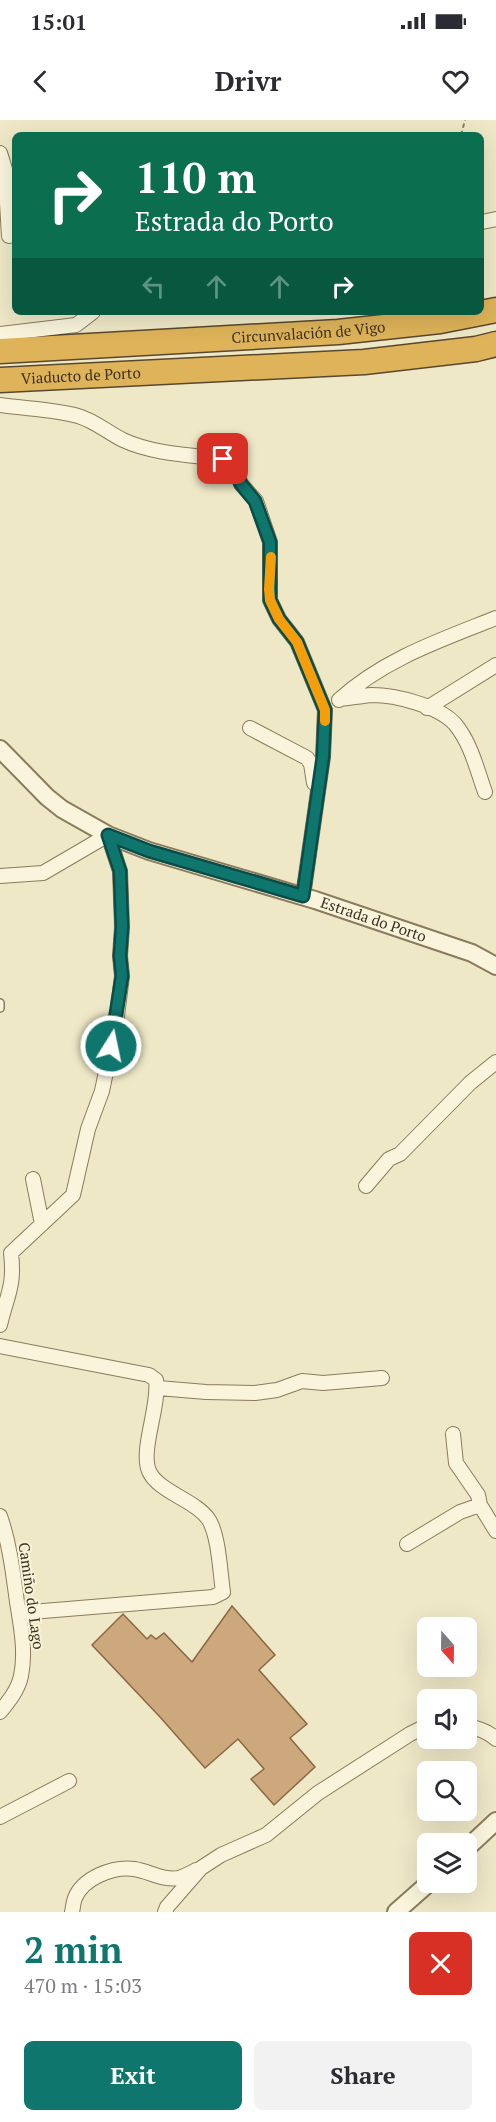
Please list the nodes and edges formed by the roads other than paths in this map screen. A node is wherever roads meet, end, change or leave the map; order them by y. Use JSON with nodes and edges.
{"nodes":[{"id":1,"x":0,"y":153,"type":"edge"},
{"id":2,"x":9,"y":236,"type":"dead end"},
{"id":3,"x":89,"y":315,"type":"edge"},
{"id":4,"x":471,"y":315,"type":"edge"},
{"id":5,"x":0,"y":334,"type":"edge"},
{"id":6,"x":156,"y":341,"type":"joint"},
{"id":7,"x":496,"y":344,"type":"edge"},
{"id":8,"x":0,"y":351,"type":"edge"},
{"id":9,"x":161,"y":372,"type":"joint"},
{"id":10,"x":0,"y":380,"type":"edge"},
{"id":11,"x":0,"y":405,"type":"edge"},
{"id":12,"x":496,"y":618,"type":"edge"},
{"id":13,"x":496,"y":665,"type":"edge"},
{"id":14,"x":340,"y":699,"type":"junction"},
{"id":15,"x":427,"y":708,"type":"junction"},
{"id":16,"x":325,"y":710,"type":"junction"},
{"id":17,"x":250,"y":728,"type":"dead end"},
{"id":18,"x":0,"y":749,"type":"edge"},
{"id":19,"x":485,"y":792,"type":"dead end"},
{"id":20,"x":317,"y":794,"type":"junction"},
{"id":21,"x":108,"y":835,"type":"junction"},
{"id":22,"x":0,"y":876,"type":"edge"},
{"id":23,"x":303,"y":896,"type":"junction"},
{"id":24,"x":496,"y":966,"type":"edge"},
{"id":25,"x":0,"y":1003,"type":"edge"},
{"id":26,"x":0,"y":1008,"type":"edge"},
{"id":27,"x":496,"y":1062,"type":"edge"},
{"id":28,"x":33,"y":1179,"type":"dead end"},
{"id":29,"x":366,"y":1186,"type":"dead end"},
{"id":30,"x":42,"y":1224,"type":"junction"},
{"id":31,"x":6,"y":1251,"type":"edge"},
{"id":32,"x":0,"y":1325,"type":"edge"},
{"id":33,"x":0,"y":1346,"type":"edge"},
{"id":34,"x":382,"y":1378,"type":"dead end"},
{"id":35,"x":158,"y":1388,"type":"junction"},
{"id":36,"x":453,"y":1434,"type":"dead end"},
{"id":37,"x":480,"y":1505,"type":"junction"},
{"id":38,"x":0,"y":1516,"type":"edge"},
{"id":39,"x":496,"y":1531,"type":"edge"},
{"id":40,"x":407,"y":1544,"type":"dead end"},
{"id":41,"x":19,"y":1613,"type":"junction"},
{"id":42,"x":0,"y":1712,"type":"edge"},
{"id":43,"x":477,"y":1728,"type":"edge"},
{"id":44,"x":417,"y":1730,"type":"edge"},
{"id":45,"x":496,"y":1739,"type":"edge"},
{"id":46,"x":69,"y":1781,"type":"dead end"},
{"id":47,"x":0,"y":1817,"type":"edge"},
{"id":48,"x":496,"y":1821,"type":"edge"},
{"id":49,"x":477,"y":1839,"type":"edge"},
{"id":50,"x":201,"y":1868,"type":"junction"},
{"id":51,"x":418,"y":1893,"type":"edge"},
{"id":52,"x":72,"y":1912,"type":"edge"},
{"id":53,"x":165,"y":1912,"type":"edge"},
{"id":54,"x":396,"y":1912,"type":"edge"}],
"edges":[{"from":1,"to":2,"type":"street"},
{"from":3,"to":5,"type":"street"},
{"from":4,"to":6,"type":"highway","name":"Circunvalación de Vigo"},
{"from":6,"to":8,"type":"highway","name":"Viaducto de Porto"},
{"from":7,"to":9,"type":"highway","name":"Circunvalación de Vigo"},
{"from":9,"to":10,"type":"highway","name":"Viaducto de Porto"},
{"from":11,"to":16,"type":"street"},
{"from":12,"to":14,"type":"street"},
{"from":13,"to":15,"type":"street"},
{"from":14,"to":15,"type":"street"},
{"from":14,"to":16,"type":"street"},
{"from":15,"to":19,"type":"street"},
{"from":16,"to":20,"type":"street"},
{"from":17,"to":20,"type":"street"},
{"from":18,"to":21,"type":"street","name":"Estrada do Porto"},
{"from":20,"to":23,"type":"street"},
{"from":21,"to":22,"type":"street"},
{"from":21,"to":23,"type":"street","name":"Estrada do Porto"},
{"from":21,"to":30,"type":"street"},
{"from":23,"to":24,"type":"street","name":"Estrada do Porto"},
{"from":25,"to":26,"type":"lane"},
{"from":27,"to":29,"type":"street"},
{"from":28,"to":30,"type":"street"},
{"from":30,"to":31,"type":"street"},
{"from":31,"to":32,"type":"street"},
{"from":33,"to":35,"type":"street"},
{"from":34,"to":35,"type":"street"},
{"from":35,"to":41,"type":"street"},
{"from":36,"to":37,"type":"street"},
{"from":37,"to":39,"type":"street"},
{"from":37,"to":40,"type":"street"},
{"from":38,"to":41,"type":"street","name":"Camiño do Lago"},
{"from":41,"to":42,"type":"street","name":"Camiño do Lago"},
{"from":43,"to":45,"type":"street"},
{"from":44,"to":50,"type":"street"},
{"from":46,"to":47,"type":"street"},
{"from":48,"to":49,"type":"street"},
{"from":50,"to":52,"type":"street"},
{"from":50,"to":53,"type":"street"},
{"from":51,"to":54,"type":"street"}]}
